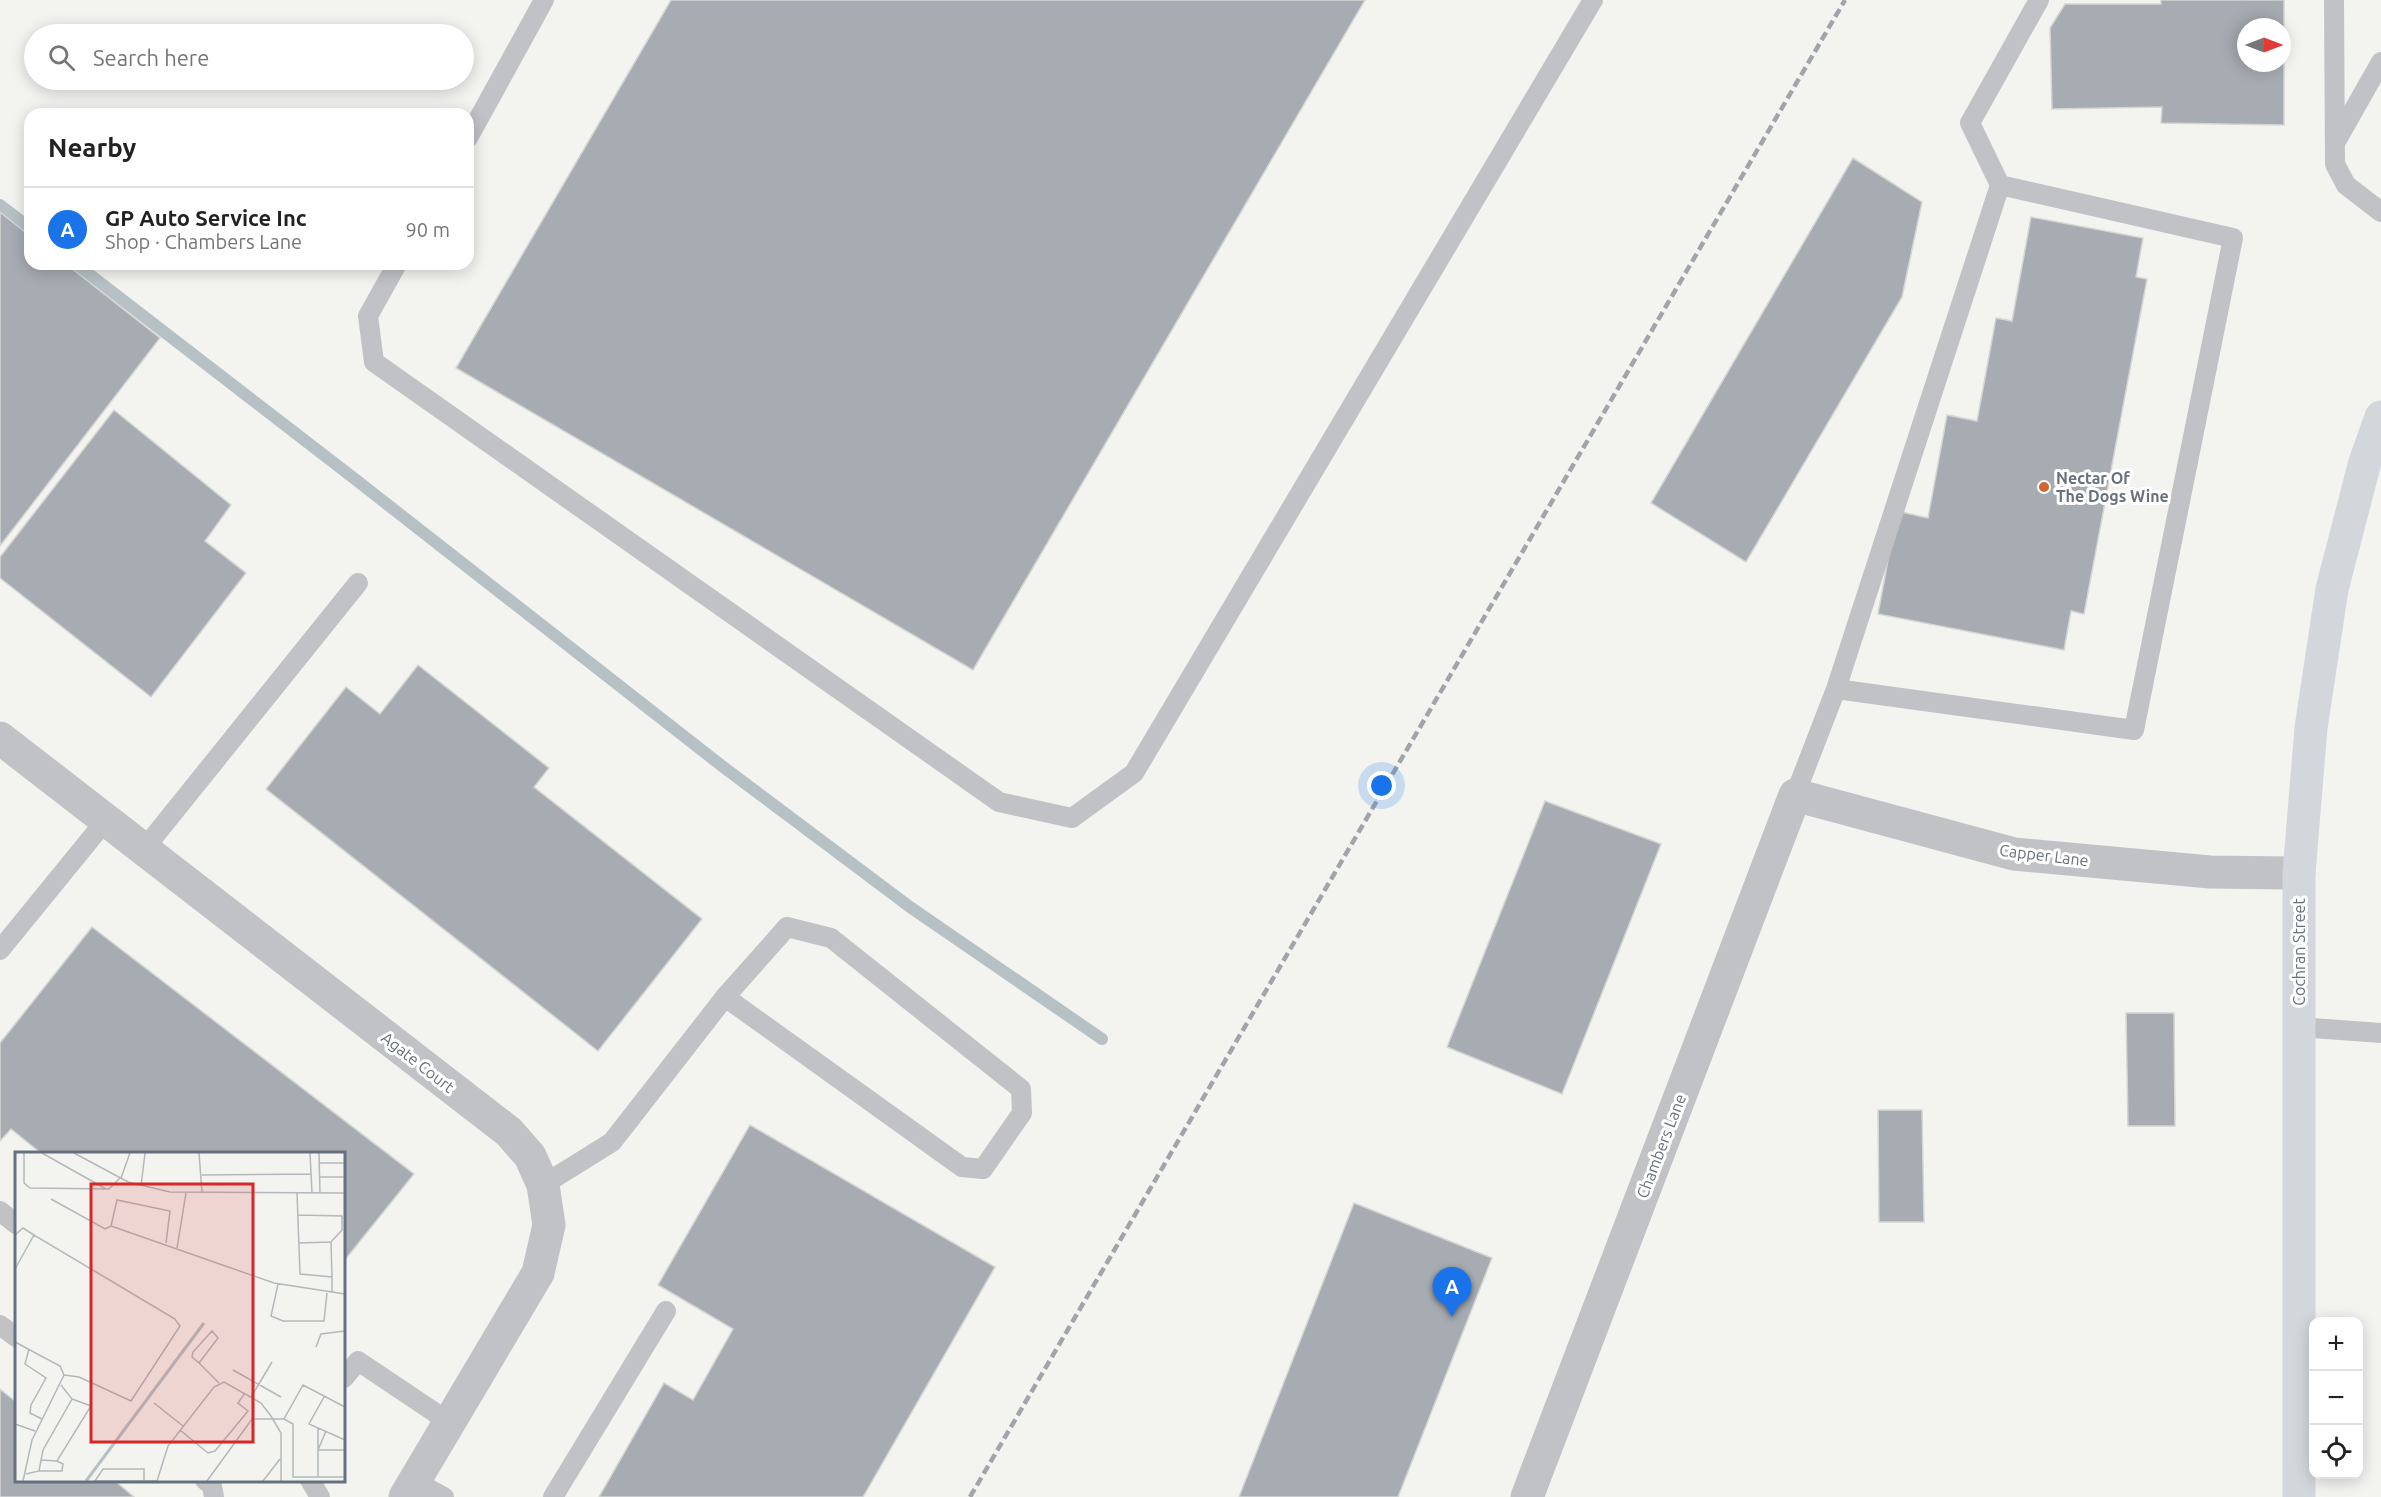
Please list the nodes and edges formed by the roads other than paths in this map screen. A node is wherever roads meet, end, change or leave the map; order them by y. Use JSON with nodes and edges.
{"nodes":[{"id":1,"x":544,"y":0,"type":"edge"},
{"id":2,"x":1593,"y":0,"type":"edge"},
{"id":3,"x":2039,"y":0,"type":"edge"},
{"id":4,"x":2334,"y":0,"type":"edge"},
{"id":5,"x":2381,"y":62,"type":"edge"},
{"id":6,"x":474,"y":127,"type":"edge"},
{"id":7,"x":2335,"y":143,"type":"junction"},
{"id":8,"x":2000,"y":185,"type":"junction"},
{"id":9,"x":2381,"y":212,"type":"edge"},
{"id":10,"x":394,"y":270,"type":"edge"},
{"id":11,"x":2381,"y":417,"type":"edge"},
{"id":12,"x":2373,"y":465,"type":"edge"},
{"id":13,"x":358,"y":583,"type":"dead end"},
{"id":14,"x":1836,"y":689,"type":"junction"},
{"id":15,"x":0,"y":738,"type":"edge"},
{"id":16,"x":1795,"y":795,"type":"junction"},
{"id":17,"x":106,"y":820,"type":"junction"},
{"id":18,"x":144,"y":849,"type":"junction"},
{"id":19,"x":2299,"y":873,"type":"junction"},
{"id":20,"x":0,"y":950,"type":"edge"},
{"id":21,"x":725,"y":998,"type":"junction"},
{"id":22,"x":2299,"y":1027,"type":"junction"},
{"id":23,"x":2381,"y":1033,"type":"edge"},
{"id":24,"x":543,"y":1185,"type":"junction"},
{"id":25,"x":0,"y":1211,"type":"edge"},
{"id":26,"x":15,"y":1223,"type":"edge"},
{"id":27,"x":666,"y":1311,"type":"dead end"},
{"id":28,"x":0,"y":1325,"type":"edge"},
{"id":29,"x":15,"y":1336,"type":"edge"},
{"id":30,"x":345,"y":1377,"type":"edge"},
{"id":31,"x":449,"y":1422,"type":"junction"},
{"id":32,"x":207,"y":1482,"type":"edge"},
{"id":33,"x":311,"y":1482,"type":"edge"},
{"id":34,"x":410,"y":1489,"type":"edge"},
{"id":35,"x":214,"y":1497,"type":"edge"},
{"id":36,"x":320,"y":1497,"type":"edge"},
{"id":37,"x":444,"y":1497,"type":"edge"},
{"id":38,"x":553,"y":1497,"type":"edge"},
{"id":39,"x":1527,"y":1497,"type":"edge"},
{"id":40,"x":2299,"y":1497,"type":"edge"}],
"edges":[{"from":1,"to":6,"type":"lane"},
{"from":2,"to":10,"type":"lane"},
{"from":3,"to":8,"type":"lane"},
{"from":4,"to":7,"type":"lane"},
{"from":5,"to":7,"type":"lane"},
{"from":7,"to":9,"type":"lane"},
{"from":8,"to":14,"type":"lane"},
{"from":8,"to":14,"type":"lane"},
{"from":11,"to":12,"type":"main road","name":"Cochran Street"},
{"from":12,"to":19,"type":"main road","name":"Cochran Street"},
{"from":13,"to":18,"type":"lane"},
{"from":14,"to":16,"type":"lane"},
{"from":15,"to":17,"type":"street","name":"Agate Court"},
{"from":16,"to":19,"type":"street","name":"Capper Lane"},
{"from":16,"to":39,"type":"street","name":"Chambers Lane"},
{"from":17,"to":18,"type":"street","name":"Agate Court"},
{"from":17,"to":20,"type":"lane"},
{"from":18,"to":24,"type":"street","name":"Agate Court"},
{"from":19,"to":22,"type":"main road","name":"Cochran Street"},
{"from":21,"to":21,"type":"lane"},
{"from":21,"to":24,"type":"lane"},
{"from":22,"to":23,"type":"lane"},
{"from":22,"to":40,"type":"main road","name":"Cochran Street"},
{"from":24,"to":31,"type":"street","name":"Agate Court"},
{"from":25,"to":26,"type":"lane"},
{"from":27,"to":38,"type":"lane"},
{"from":28,"to":29,"type":"lane"},
{"from":30,"to":31,"type":"lane"},
{"from":31,"to":34,"type":"street","name":"Agate Court"},
{"from":32,"to":35,"type":"lane"},
{"from":33,"to":36,"type":"lane"},
{"from":34,"to":37,"type":"lane"}]}
